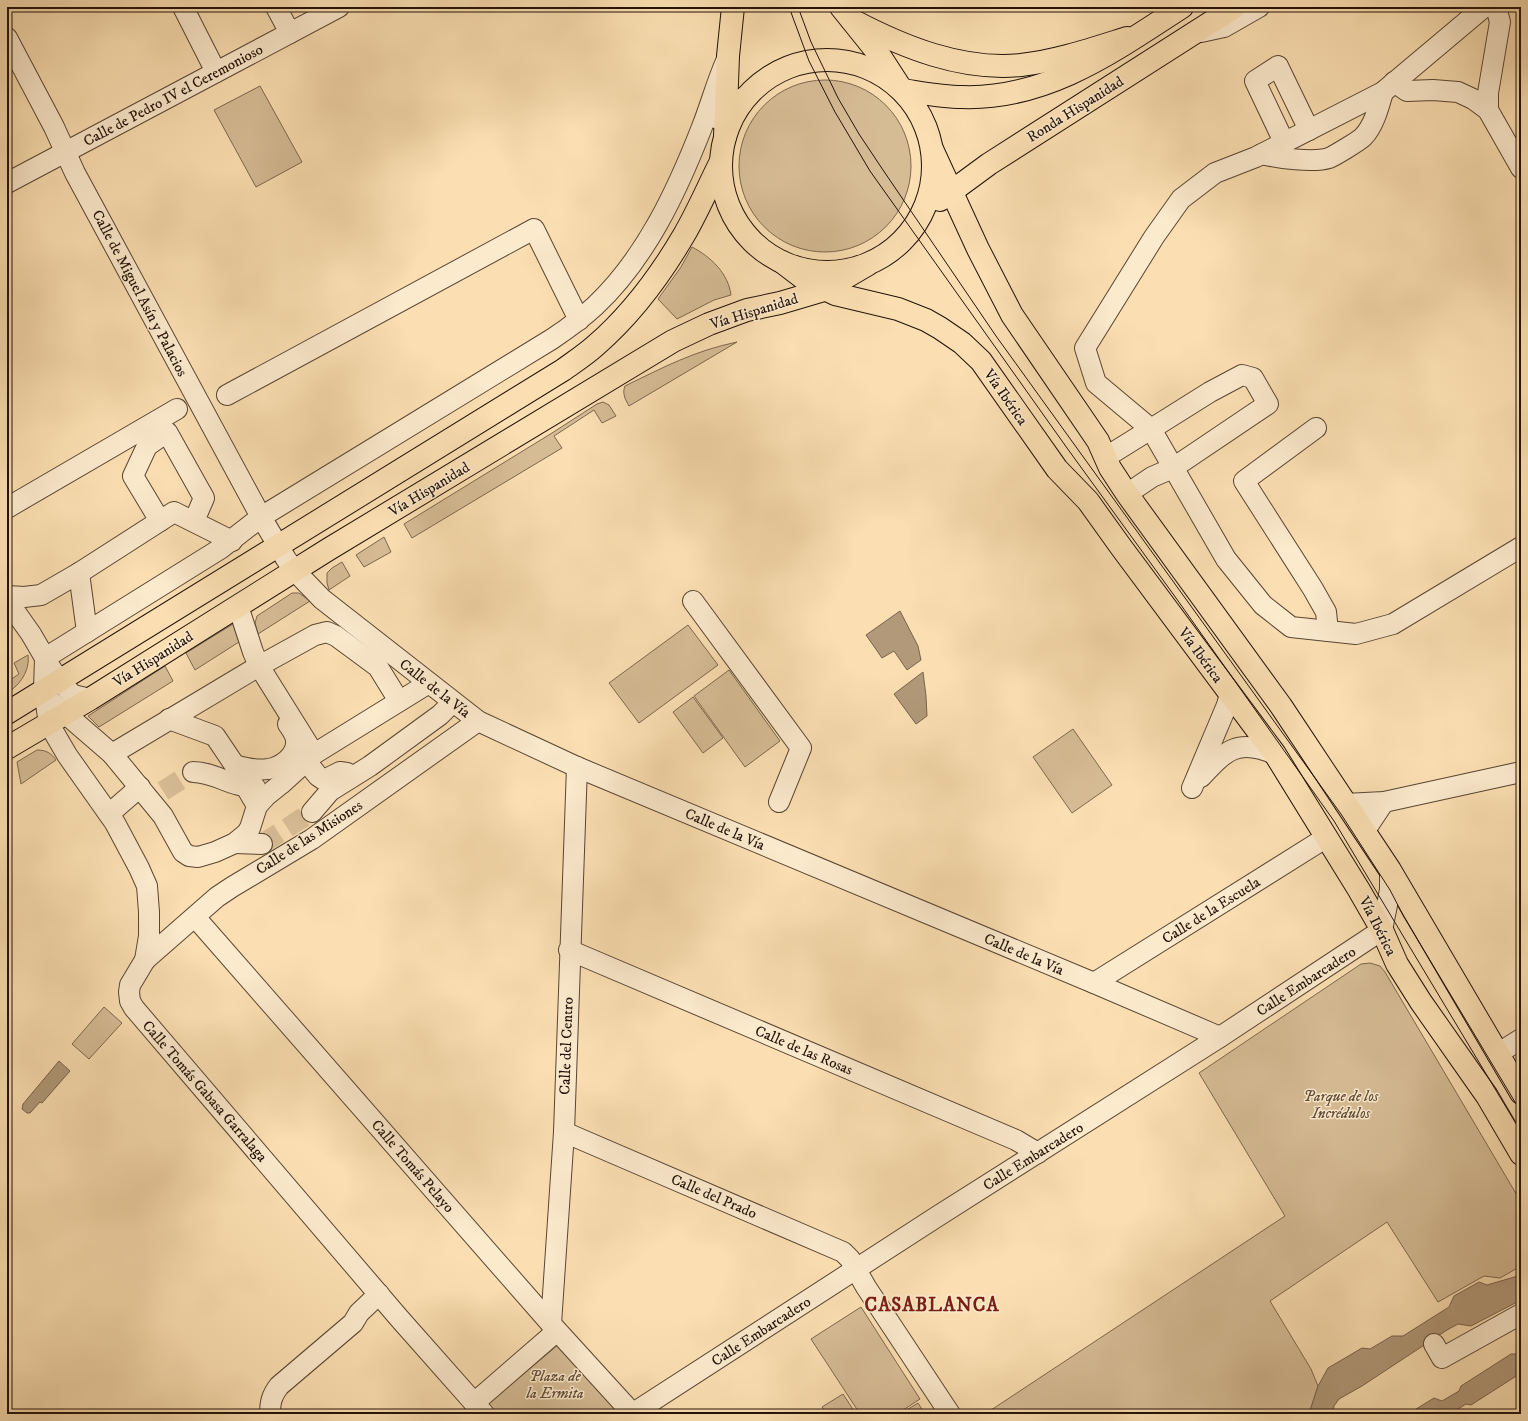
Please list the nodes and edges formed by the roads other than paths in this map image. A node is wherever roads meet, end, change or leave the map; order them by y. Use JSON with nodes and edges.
{"nodes":[{"id":1,"x":183,"y":7,"type":"edge"},
{"id":2,"x":276,"y":7,"type":"edge"},
{"id":3,"x":339,"y":7,"type":"edge"},
{"id":4,"x":733,"y":7,"type":"edge"},
{"id":5,"x":1182,"y":7,"type":"edge"},
{"id":6,"x":1235,"y":7,"type":"edge"},
{"id":7,"x":1258,"y":7,"type":"edge"},
{"id":8,"x":1484,"y":7,"type":"edge"},
{"id":9,"x":1496,"y":7,"type":"edge"},
{"id":10,"x":847,"y":14,"type":"edge"},
{"id":11,"x":290,"y":33,"type":"junction"},
{"id":12,"x":1141,"y":33,"type":"junction"},
{"id":13,"x":1195,"y":33,"type":"junction"},
{"id":14,"x":7,"y":38,"type":"edge"},
{"id":15,"x":728,"y":56,"type":"junction"},
{"id":16,"x":216,"y":72,"type":"junction"},
{"id":17,"x":1389,"y":87,"type":"junction"},
{"id":18,"x":902,"y":90,"type":"junction"},
{"id":19,"x":749,"y":94,"type":"junction"},
{"id":20,"x":1488,"y":110,"type":"junction"},
{"id":21,"x":726,"y":111,"type":"junction"},
{"id":22,"x":702,"y":127,"type":"junction"},
{"id":23,"x":1309,"y":130,"type":"junction"},
{"id":24,"x":725,"y":137,"type":"junction"},
{"id":25,"x":1284,"y":142,"type":"junction"},
{"id":26,"x":932,"y":149,"type":"junction"},
{"id":27,"x":66,"y":152,"type":"junction"},
{"id":28,"x":1262,"y":154,"type":"junction"},
{"id":29,"x":721,"y":161,"type":"junction"},
{"id":30,"x":1521,"y":168,"type":"edge"},
{"id":31,"x":7,"y":183,"type":"edge"},
{"id":32,"x":951,"y":191,"type":"junction"},
{"id":33,"x":920,"y":218,"type":"junction"},
{"id":34,"x":782,"y":262,"type":"junction"},
{"id":35,"x":867,"y":265,"type":"junction"},
{"id":36,"x":824,"y":290,"type":"junction"},
{"id":37,"x":579,"y":320,"type":"junction"},
{"id":38,"x":227,"y":396,"type":"dead end"},
{"id":39,"x":177,"y":409,"type":"dead end"},
{"id":40,"x":1316,"y":428,"type":"dead end"},
{"id":41,"x":1151,"y":429,"type":"junction"},
{"id":42,"x":1106,"y":457,"type":"junction"},
{"id":43,"x":1173,"y":468,"type":"junction"},
{"id":44,"x":1127,"y":494,"type":"junction"},
{"id":45,"x":7,"y":508,"type":"edge"},
{"id":46,"x":261,"y":517,"type":"junction"},
{"id":47,"x":160,"y":521,"type":"junction"},
{"id":48,"x":194,"y":521,"type":"junction"},
{"id":49,"x":232,"y":541,"type":"junction"},
{"id":50,"x":278,"y":546,"type":"junction"},
{"id":51,"x":1521,"y":547,"type":"edge"},
{"id":52,"x":295,"y":571,"type":"junction"},
{"id":53,"x":79,"y":573,"type":"junction"},
{"id":54,"x":7,"y":596,"type":"edge"},
{"id":55,"x":7,"y":600,"type":"edge"},
{"id":56,"x":693,"y":601,"type":"dead end"},
{"id":57,"x":238,"y":606,"type":"junction"},
{"id":58,"x":1328,"y":631,"type":"junction"},
{"id":59,"x":86,"y":632,"type":"junction"},
{"id":60,"x":45,"y":658,"type":"junction"},
{"id":61,"x":259,"y":666,"type":"junction"},
{"id":62,"x":412,"y":669,"type":"junction"},
{"id":63,"x":388,"y":682,"type":"junction"},
{"id":64,"x":429,"y":683,"type":"junction"},
{"id":65,"x":49,"y":688,"type":"junction"},
{"id":66,"x":276,"y":692,"type":"junction"},
{"id":67,"x":1230,"y":694,"type":"junction"},
{"id":68,"x":90,"y":699,"type":"junction"},
{"id":69,"x":399,"y":701,"type":"junction"},
{"id":70,"x":453,"y":702,"type":"junction"},
{"id":71,"x":7,"y":713,"type":"edge"},
{"id":72,"x":57,"y":719,"type":"junction"},
{"id":73,"x":169,"y":720,"type":"junction"},
{"id":74,"x":478,"y":721,"type":"junction"},
{"id":75,"x":7,"y":748,"type":"edge"},
{"id":76,"x":112,"y":754,"type":"junction"},
{"id":77,"x":1275,"y":754,"type":"junction"},
{"id":78,"x":235,"y":765,"type":"junction"},
{"id":79,"x":302,"y":765,"type":"junction"},
{"id":80,"x":577,"y":767,"type":"junction"},
{"id":81,"x":193,"y":772,"type":"tunnel mouth"},
{"id":82,"x":1521,"y":772,"type":"edge"},
{"id":83,"x":357,"y":773,"type":"junction"},
{"id":84,"x":246,"y":787,"type":"junction"},
{"id":85,"x":151,"y":793,"type":"junction"},
{"id":86,"x":779,"y":802,"type":"dead end"},
{"id":87,"x":1384,"y":802,"type":"junction"},
{"id":88,"x":1345,"y":804,"type":"junction"},
{"id":89,"x":257,"y":806,"type":"junction"},
{"id":90,"x":108,"y":814,"type":"junction"},
{"id":91,"x":1364,"y":832,"type":"junction"},
{"id":92,"x":1327,"y":837,"type":"junction"},
{"id":93,"x":235,"y":842,"type":"junction"},
{"id":94,"x":262,"y":844,"type":"tunnel mouth"},
{"id":95,"x":1390,"y":870,"type":"junction"},
{"id":96,"x":195,"y":917,"type":"junction"},
{"id":97,"x":1382,"y":930,"type":"junction"},
{"id":98,"x":569,"y":950,"type":"junction"},
{"id":99,"x":144,"y":960,"type":"junction"},
{"id":100,"x":1094,"y":983,"type":"junction"},
{"id":101,"x":1220,"y":1037,"type":"junction"},
{"id":102,"x":1521,"y":1039,"type":"edge"},
{"id":103,"x":1498,"y":1054,"type":"junction"},
{"id":104,"x":1521,"y":1093,"type":"edge"},
{"id":105,"x":564,"y":1132,"type":"junction"},
{"id":106,"x":1038,"y":1153,"type":"junction"},
{"id":107,"x":1521,"y":1154,"type":"edge"},
{"id":108,"x":857,"y":1269,"type":"junction"},
{"id":109,"x":380,"y":1294,"type":"junction"},
{"id":110,"x":1521,"y":1314,"type":"edge"},
{"id":111,"x":399,"y":1318,"type":"junction"},
{"id":112,"x":353,"y":1323,"type":"junction"},
{"id":113,"x":554,"y":1327,"type":"junction"},
{"id":114,"x":1434,"y":1344,"type":"dead end"},
{"id":115,"x":479,"y":1409,"type":"edge"},
{"id":116,"x":270,"y":1414,"type":"edge"},
{"id":117,"x":632,"y":1414,"type":"edge"},
{"id":118,"x":950,"y":1414,"type":"edge"}],
"edges":[{"from":1,"to":16,"type":"street"},
{"from":2,"to":11,"type":"street"},
{"from":3,"to":11,"type":"street","name":"Calle de Pedro IV el Ceremonioso"},
{"from":4,"to":15,"type":"main road"},
{"from":5,"to":12,"type":"main road","name":"Ronda Hispanidad"},
{"from":6,"to":13,"type":"main road","name":"Ronda Hispanidad"},
{"from":7,"to":13,"type":"street"},
{"from":8,"to":17,"type":"street"},
{"from":9,"to":20,"type":"street"},
{"from":10,"to":12,"type":"main road"},
{"from":10,"to":18,"type":"main road"},
{"from":11,"to":16,"type":"street","name":"Calle de Pedro IV el Ceremonioso"},
{"from":12,"to":18,"type":"main road","name":"Ronda Hispanidad"},
{"from":13,"to":32,"type":"main road","name":"Ronda Hispanidad"},
{"from":14,"to":27,"type":"street","name":"Calle de Miguel Asín y Palacios"},
{"from":15,"to":21,"type":"main road"},
{"from":15,"to":22,"type":"street"},
{"from":16,"to":27,"type":"street","name":"Calle de Pedro IV el Ceremonioso"},
{"from":17,"to":20,"type":"street"},
{"from":17,"to":23,"type":"street"},
{"from":17,"to":28,"type":"street"},
{"from":18,"to":19,"type":"main road"},
{"from":18,"to":26,"type":"main road"},
{"from":19,"to":21,"type":"street"},
{"from":19,"to":24,"type":"main road"},
{"from":20,"to":30,"type":"street"},
{"from":21,"to":22,"type":"street"},
{"from":21,"to":24,"type":"main road"},
{"from":22,"to":37,"type":"street"},
{"from":23,"to":25,"type":"street"},
{"from":23,"to":25,"type":"street"},
{"from":24,"to":29,"type":"main road"},
{"from":25,"to":28,"type":"street"},
{"from":26,"to":32,"type":"main road"},
{"from":26,"to":33,"type":"main road"},
{"from":27,"to":31,"type":"street","name":"Calle de Pedro IV el Ceremonioso"},
{"from":27,"to":46,"type":"street","name":"Calle de Miguel Asín y Palacios"},
{"from":28,"to":41,"type":"street"},
{"from":29,"to":34,"type":"main road"},
{"from":29,"to":50,"type":"main road","name":"Vía Hispanidad"},
{"from":32,"to":33,"type":"main road","name":"Ronda Hispanidad"},
{"from":32,"to":42,"type":"main road"},
{"from":33,"to":35,"type":"main road","name":"Vía Hispanidad"},
{"from":34,"to":35,"type":"main road"},
{"from":34,"to":36,"type":"main road","name":"Vía Ibérica"},
{"from":35,"to":36,"type":"main road","name":"Vía Hispanidad"},
{"from":36,"to":52,"type":"main road","name":"Vía Hispanidad"},
{"from":36,"to":67,"type":"main road","name":"Vía Ibérica"},
{"from":37,"to":38,"type":"street"},
{"from":37,"to":46,"type":"street"},
{"from":39,"to":45,"type":"street"},
{"from":40,"to":58,"type":"street"},
{"from":41,"to":42,"type":"street"},
{"from":41,"to":43,"type":"street"},
{"from":41,"to":43,"type":"street"},
{"from":42,"to":44,"type":"main road"},
{"from":43,"to":44,"type":"street"},
{"from":43,"to":58,"type":"street"},
{"from":44,"to":88,"type":"main road"},
{"from":46,"to":49,"type":"street"},
{"from":46,"to":50,"type":"street","name":"Calle de Miguel Asín y Palacios"},
{"from":47,"to":48,"type":"street"},
{"from":47,"to":48,"type":"street"},
{"from":47,"to":53,"type":"street"},
{"from":48,"to":49,"type":"street"},
{"from":49,"to":59,"type":"street"},
{"from":50,"to":52,"type":"street","name":"Calle de la Vía"},
{"from":50,"to":65,"type":"main road","name":"Vía Hispanidad"},
{"from":51,"to":58,"type":"street"},
{"from":52,"to":57,"type":"main road","name":"Vía Hispanidad"},
{"from":52,"to":62,"type":"street","name":"Calle de la Vía"},
{"from":53,"to":54,"type":"street"},
{"from":53,"to":59,"type":"street"},
{"from":55,"to":60,"type":"street"},
{"from":56,"to":86,"type":"street"},
{"from":57,"to":61,"type":"street"},
{"from":57,"to":68,"type":"main road","name":"Vía Hispanidad"},
{"from":59,"to":60,"type":"street"},
{"from":60,"to":65,"type":"street"},
{"from":61,"to":63,"type":"street"},
{"from":61,"to":66,"type":"street"},
{"from":61,"to":73,"type":"street"},
{"from":62,"to":63,"type":"street"},
{"from":62,"to":64,"type":"street","name":"Calle de la Vía"},
{"from":63,"to":69,"type":"street"},
{"from":64,"to":69,"type":"street"},
{"from":64,"to":70,"type":"street","name":"Calle de la Vía"},
{"from":65,"to":68,"type":"street"},
{"from":65,"to":71,"type":"main road","name":"Vía Hispanidad"},
{"from":65,"to":72,"type":"street"},
{"from":66,"to":78,"type":"street"},
{"from":66,"to":79,"type":"street"},
{"from":67,"to":77,"type":"main road","name":"Vía Ibérica"},
{"from":67,"to":77,"type":"street"},
{"from":68,"to":72,"type":"main road","name":"Vía Hispanidad"},
{"from":69,"to":79,"type":"street"},
{"from":70,"to":74,"type":"street","name":"Calle de la Vía"},
{"from":70,"to":83,"type":"street"},
{"from":72,"to":75,"type":"main road","name":"Vía Hispanidad"},
{"from":72,"to":76,"type":"street"},
{"from":72,"to":90,"type":"street","name":"Calle Tomás Gabasa Garralaga"},
{"from":73,"to":76,"type":"street"},
{"from":73,"to":78,"type":"street"},
{"from":74,"to":80,"type":"street","name":"Calle de la Vía"},
{"from":74,"to":96,"type":"street","name":"Calle de las Misiones"},
{"from":76,"to":85,"type":"street"},
{"from":77,"to":92,"type":"main road","name":"Vía Ibérica"},
{"from":78,"to":84,"type":"street"},
{"from":79,"to":83,"type":"street"},
{"from":79,"to":83,"type":"street"},
{"from":79,"to":84,"type":"street"},
{"from":79,"to":89,"type":"street"},
{"from":80,"to":98,"type":"street","name":"Calle del Centro"},
{"from":80,"to":100,"type":"street","name":"Calle de la Vía"},
{"from":81,"to":84,"type":"street"},
{"from":82,"to":87,"type":"street"},
{"from":84,"to":89,"type":"street"},
{"from":85,"to":90,"type":"street"},
{"from":85,"to":93,"type":"street"},
{"from":87,"to":88,"type":"street"},
{"from":87,"to":91,"type":"street"},
{"from":88,"to":91,"type":"main road"},
{"from":89,"to":93,"type":"street"},
{"from":90,"to":99,"type":"street","name":"Calle Tomás Gabasa Garralaga"},
{"from":91,"to":95,"type":"main road"},
{"from":92,"to":97,"type":"main road","name":"Vía Ibérica"},
{"from":92,"to":100,"type":"street","name":"Calle de la Escuela"},
{"from":93,"to":94,"type":"street"},
{"from":95,"to":97,"type":"street"},
{"from":95,"to":103,"type":"main road"},
{"from":96,"to":99,"type":"street","name":"Calle de las Misiones"},
{"from":96,"to":113,"type":"street","name":"Calle Tomás Pelayo"},
{"from":97,"to":101,"type":"street","name":"Calle Embarcadero"},
{"from":97,"to":107,"type":"main road","name":"Vía Ibérica"},
{"from":98,"to":105,"type":"street","name":"Calle del Centro"},
{"from":98,"to":106,"type":"street","name":"Calle de las Rosas"},
{"from":99,"to":109,"type":"street","name":"Calle Tomás Gabasa Garralaga"},
{"from":100,"to":101,"type":"street","name":"Calle de la Vía"},
{"from":101,"to":106,"type":"street","name":"Calle Embarcadero"},
{"from":102,"to":103,"type":"street"},
{"from":103,"to":104,"type":"main road"},
{"from":105,"to":108,"type":"street","name":"Calle del Prado"},
{"from":105,"to":113,"type":"street","name":"Calle del Centro"},
{"from":106,"to":108,"type":"street","name":"Calle Embarcadero"},
{"from":108,"to":117,"type":"street","name":"Calle Embarcadero"},
{"from":108,"to":118,"type":"street","name":"Calle del Prado"},
{"from":109,"to":111,"type":"street","name":"Calle Tomás Gabasa Garralaga"},
{"from":109,"to":112,"type":"street"},
{"from":110,"to":114,"type":"street"},
{"from":111,"to":112,"type":"street"},
{"from":111,"to":115,"type":"street","name":"Calle Tomás Gabasa Garralaga"},
{"from":112,"to":116,"type":"street"},
{"from":113,"to":115,"type":"street"},
{"from":113,"to":117,"type":"street","name":"Calle Tomás Pelayo"}]}
